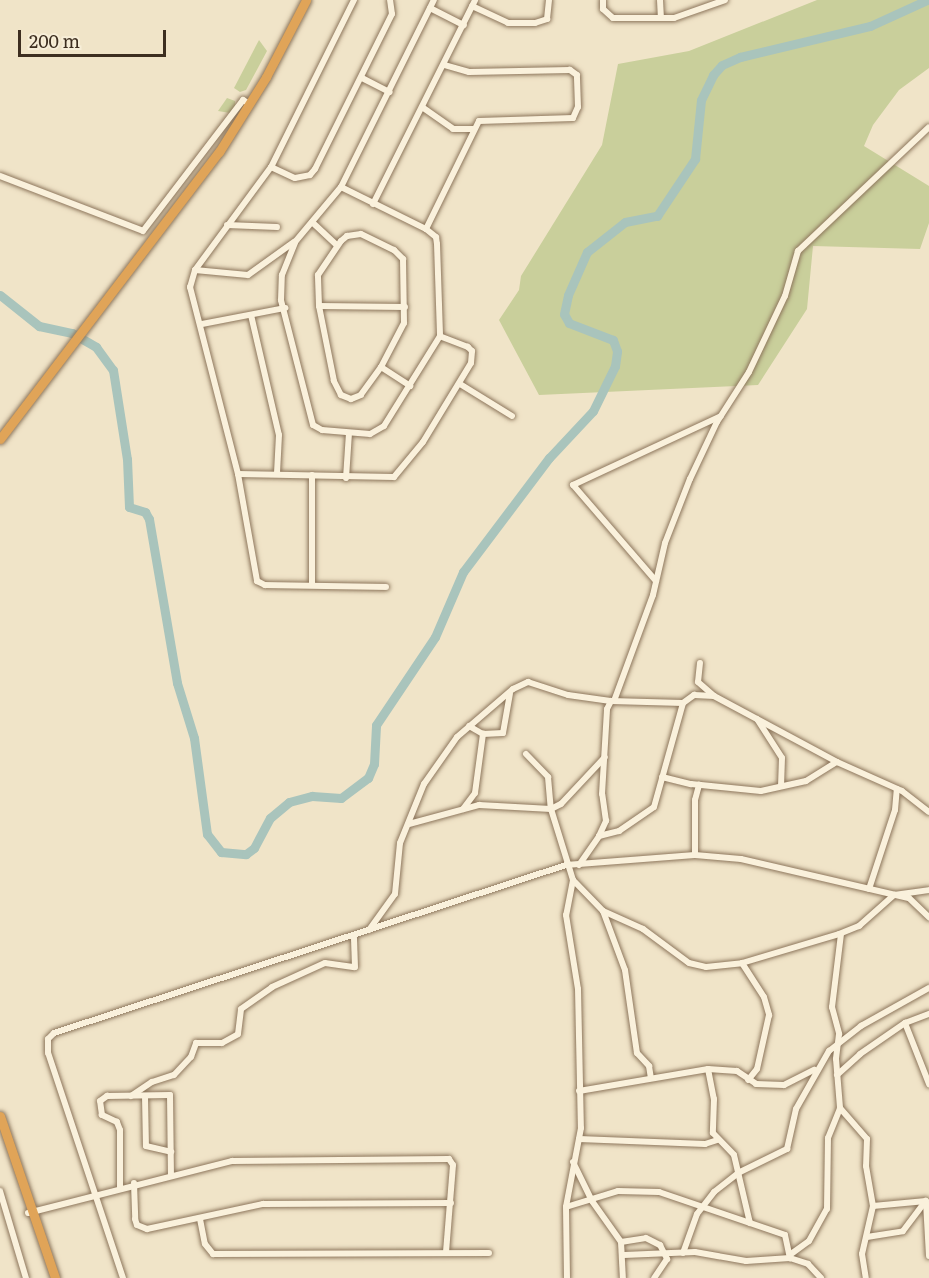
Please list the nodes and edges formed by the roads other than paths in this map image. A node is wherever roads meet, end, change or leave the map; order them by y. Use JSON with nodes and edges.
{"nodes":[{"id":1,"x":306,"y":0,"type":"edge"},
{"id":2,"x":354,"y":0,"type":"edge"},
{"id":3,"x":390,"y":0,"type":"edge"},
{"id":4,"x":434,"y":0,"type":"edge"},
{"id":5,"x":549,"y":0,"type":"edge"},
{"id":6,"x":603,"y":0,"type":"edge"},
{"id":7,"x":660,"y":0,"type":"edge"},
{"id":8,"x":725,"y":0,"type":"edge"},
{"id":9,"x":473,"y":3,"type":"edge"},
{"id":10,"x":430,"y":8,"type":"junction"},
{"id":11,"x":661,"y":18,"type":"junction"},
{"id":12,"x":464,"y":25,"type":"junction"},
{"id":13,"x":444,"y":65,"type":"junction"},
{"id":14,"x":362,"y":78,"type":"junction"},
{"id":15,"x":390,"y":92,"type":"junction"},
{"id":16,"x":250,"y":104,"type":"junction"},
{"id":17,"x":422,"y":107,"type":"junction"},
{"id":18,"x":929,"y":126,"type":"edge"},
{"id":19,"x":474,"y":129,"type":"junction"},
{"id":20,"x":271,"y":167,"type":"junction"},
{"id":21,"x":0,"y":176,"type":"edge"},
{"id":22,"x":341,"y":187,"type":"junction"},
{"id":23,"x":373,"y":204,"type":"junction"},
{"id":24,"x":312,"y":222,"type":"junction"},
{"id":25,"x":226,"y":225,"type":"junction"},
{"id":26,"x":277,"y":226,"type":"dead end"},
{"id":27,"x":426,"y":229,"type":"junction"},
{"id":28,"x":295,"y":242,"type":"junction"},
{"id":29,"x":337,"y":245,"type":"junction"},
{"id":30,"x":195,"y":270,"type":"junction"},
{"id":31,"x":319,"y":306,"type":"junction"},
{"id":32,"x":405,"y":307,"type":"junction"},
{"id":33,"x":285,"y":308,"type":"junction"},
{"id":34,"x":251,"y":315,"type":"junction"},
{"id":35,"x":202,"y":324,"type":"junction"},
{"id":36,"x":440,"y":336,"type":"junction"},
{"id":37,"x":381,"y":367,"type":"junction"},
{"id":38,"x":460,"y":384,"type":"junction"},
{"id":39,"x":410,"y":386,"type":"junction"},
{"id":40,"x":722,"y":415,"type":"junction"},
{"id":41,"x":512,"y":416,"type":"dead end"},
{"id":42,"x":349,"y":433,"type":"junction"},
{"id":43,"x":0,"y":439,"type":"edge"},
{"id":44,"x":277,"y":473,"type":"junction"},
{"id":45,"x":238,"y":474,"type":"junction"},
{"id":46,"x":312,"y":475,"type":"junction"},
{"id":47,"x":346,"y":478,"type":"junction"},
{"id":48,"x":656,"y":581,"type":"junction"},
{"id":49,"x":312,"y":585,"type":"junction"},
{"id":50,"x":386,"y":587,"type":"dead end"},
{"id":51,"x":700,"y":663,"type":"dead end"},
{"id":52,"x":698,"y":682,"type":"junction"},
{"id":53,"x":510,"y":694,"type":"junction"},
{"id":54,"x":694,"y":695,"type":"junction"},
{"id":55,"x":714,"y":696,"type":"junction"},
{"id":56,"x":612,"y":701,"type":"junction"},
{"id":57,"x":683,"y":703,"type":"junction"},
{"id":58,"x":756,"y":717,"type":"junction"},
{"id":59,"x":468,"y":726,"type":"junction"},
{"id":60,"x":483,"y":734,"type":"junction"},
{"id":61,"x":526,"y":754,"type":"dead end"},
{"id":62,"x":605,"y":757,"type":"junction"},
{"id":63,"x":837,"y":762,"type":"junction"},
{"id":64,"x":662,"y":777,"type":"junction"},
{"id":65,"x":699,"y":785,"type":"junction"},
{"id":66,"x":781,"y":786,"type":"junction"},
{"id":67,"x":897,"y":789,"type":"junction"},
{"id":68,"x":463,"y":809,"type":"junction"},
{"id":69,"x":551,"y":809,"type":"junction"},
{"id":70,"x":929,"y":812,"type":"edge"},
{"id":71,"x":409,"y":824,"type":"junction"},
{"id":72,"x":599,"y":836,"type":"junction"},
{"id":73,"x":695,"y":855,"type":"junction"},
{"id":74,"x":566,"y":865,"type":"junction"},
{"id":75,"x":579,"y":866,"type":"junction"},
{"id":76,"x":573,"y":880,"type":"junction"},
{"id":77,"x":869,"y":889,"type":"junction"},
{"id":78,"x":929,"y":890,"type":"edge"},
{"id":79,"x":894,"y":895,"type":"junction"},
{"id":80,"x":603,"y":911,"type":"junction"},
{"id":81,"x":929,"y":917,"type":"edge"},
{"id":82,"x":369,"y":931,"type":"junction"},
{"id":83,"x":841,"y":933,"type":"junction"},
{"id":84,"x":354,"y":936,"type":"junction"},
{"id":85,"x":742,"y":963,"type":"junction"},
{"id":86,"x":929,"y":988,"type":"edge"},
{"id":87,"x":929,"y":1014,"type":"edge"},
{"id":88,"x":905,"y":1023,"type":"junction"},
{"id":89,"x":838,"y":1042,"type":"junction"},
{"id":90,"x":708,"y":1069,"type":"junction"},
{"id":91,"x":816,"y":1069,"type":"junction"},
{"id":92,"x":837,"y":1075,"type":"junction"},
{"id":93,"x":651,"y":1078,"type":"junction"},
{"id":94,"x":748,"y":1080,"type":"junction"},
{"id":95,"x":929,"y":1084,"type":"edge"},
{"id":96,"x":579,"y":1091,"type":"junction"},
{"id":97,"x":131,"y":1096,"type":"junction"},
{"id":98,"x":145,"y":1096,"type":"junction"},
{"id":99,"x":840,"y":1108,"type":"junction"},
{"id":100,"x":0,"y":1117,"type":"edge"},
{"id":101,"x":579,"y":1139,"type":"junction"},
{"id":102,"x":717,"y":1140,"type":"junction"},
{"id":103,"x":171,"y":1152,"type":"junction"},
{"id":104,"x":573,"y":1162,"type":"junction"},
{"id":105,"x":738,"y":1173,"type":"junction"},
{"id":106,"x":171,"y":1175,"type":"junction"},
{"id":107,"x":134,"y":1184,"type":"junction"},
{"id":108,"x":120,"y":1188,"type":"junction"},
{"id":109,"x":0,"y":1191,"type":"edge"},
{"id":110,"x":95,"y":1195,"type":"junction"},
{"id":111,"x":592,"y":1201,"type":"junction"},
{"id":112,"x":927,"y":1201,"type":"edge"},
{"id":113,"x":451,"y":1203,"type":"junction"},
{"id":114,"x":873,"y":1206,"type":"junction"},
{"id":115,"x":566,"y":1207,"type":"junction"},
{"id":116,"x":702,"y":1207,"type":"junction"},
{"id":117,"x":31,"y":1212,"type":"junction"},
{"id":118,"x":200,"y":1219,"type":"junction"},
{"id":119,"x":750,"y":1223,"type":"junction"},
{"id":120,"x":867,"y":1237,"type":"junction"},
{"id":121,"x":621,"y":1242,"type":"junction"},
{"id":122,"x":446,"y":1252,"type":"junction"},
{"id":123,"x":683,"y":1252,"type":"junction"},
{"id":124,"x":489,"y":1253,"type":"dead end"},
{"id":125,"x":667,"y":1254,"type":"junction"},
{"id":126,"x":624,"y":1255,"type":"junction"},
{"id":127,"x":791,"y":1256,"type":"junction"},
{"id":128,"x":929,"y":1256,"type":"edge"},
{"id":129,"x":26,"y":1278,"type":"edge"},
{"id":130,"x":50,"y":1278,"type":"edge"},
{"id":131,"x":55,"y":1278,"type":"edge"},
{"id":132,"x":123,"y":1278,"type":"edge"},
{"id":133,"x":567,"y":1278,"type":"edge"},
{"id":134,"x":623,"y":1278,"type":"edge"},
{"id":135,"x":654,"y":1278,"type":"edge"},
{"id":136,"x":821,"y":1278,"type":"edge"},
{"id":137,"x":866,"y":1278,"type":"edge"}],
"edges":[{"from":1,"to":16,"type":"highway"},
{"from":2,"to":20,"type":"street"},
{"from":3,"to":14,"type":"street"},
{"from":4,"to":10,"type":"street"},
{"from":5,"to":9,"type":"street"},
{"from":6,"to":11,"type":"street"},
{"from":7,"to":11,"type":"street"},
{"from":8,"to":11,"type":"street"},
{"from":9,"to":12,"type":"street"},
{"from":10,"to":12,"type":"street"},
{"from":10,"to":15,"type":"street"},
{"from":12,"to":13,"type":"street"},
{"from":13,"to":17,"type":"street"},
{"from":13,"to":19,"type":"street"},
{"from":14,"to":15,"type":"street"},
{"from":14,"to":20,"type":"street"},
{"from":15,"to":22,"type":"street"},
{"from":16,"to":21,"type":"street"},
{"from":16,"to":43,"type":"highway"},
{"from":17,"to":19,"type":"street"},
{"from":17,"to":23,"type":"street"},
{"from":18,"to":40,"type":"street"},
{"from":19,"to":27,"type":"street"},
{"from":20,"to":25,"type":"street"},
{"from":22,"to":23,"type":"street"},
{"from":22,"to":24,"type":"street"},
{"from":23,"to":27,"type":"street"},
{"from":24,"to":28,"type":"street"},
{"from":24,"to":29,"type":"street"},
{"from":25,"to":26,"type":"street"},
{"from":25,"to":30,"type":"street"},
{"from":27,"to":36,"type":"street"},
{"from":28,"to":30,"type":"street"},
{"from":28,"to":33,"type":"street"},
{"from":29,"to":31,"type":"street"},
{"from":29,"to":32,"type":"street"},
{"from":30,"to":35,"type":"street"},
{"from":31,"to":32,"type":"street"},
{"from":31,"to":37,"type":"street"},
{"from":32,"to":37,"type":"street"},
{"from":33,"to":34,"type":"street"},
{"from":33,"to":42,"type":"street"},
{"from":34,"to":35,"type":"street"},
{"from":34,"to":44,"type":"street"},
{"from":35,"to":45,"type":"street"},
{"from":36,"to":38,"type":"street"},
{"from":36,"to":39,"type":"street"},
{"from":37,"to":39,"type":"street"},
{"from":38,"to":41,"type":"street"},
{"from":38,"to":47,"type":"street"},
{"from":39,"to":42,"type":"street"},
{"from":40,"to":48,"type":"street"},
{"from":40,"to":48,"type":"street"},
{"from":42,"to":47,"type":"street"},
{"from":44,"to":45,"type":"street"},
{"from":44,"to":46,"type":"street"},
{"from":45,"to":49,"type":"street"},
{"from":46,"to":47,"type":"street"},
{"from":46,"to":49,"type":"street"},
{"from":48,"to":56,"type":"street"},
{"from":49,"to":50,"type":"street"},
{"from":51,"to":52,"type":"street"},
{"from":52,"to":54,"type":"street"},
{"from":52,"to":55,"type":"street"},
{"from":53,"to":56,"type":"street"},
{"from":53,"to":59,"type":"street"},
{"from":53,"to":60,"type":"street"},
{"from":54,"to":55,"type":"street"},
{"from":54,"to":57,"type":"street"},
{"from":55,"to":58,"type":"street"},
{"from":56,"to":57,"type":"street"},
{"from":56,"to":62,"type":"street"},
{"from":57,"to":64,"type":"street"},
{"from":58,"to":63,"type":"street"},
{"from":58,"to":66,"type":"street"},
{"from":59,"to":60,"type":"street"},
{"from":59,"to":71,"type":"street"},
{"from":60,"to":68,"type":"street"},
{"from":61,"to":69,"type":"street"},
{"from":62,"to":69,"type":"street"},
{"from":62,"to":72,"type":"street"},
{"from":63,"to":66,"type":"street"},
{"from":63,"to":67,"type":"street"},
{"from":64,"to":65,"type":"street"},
{"from":64,"to":72,"type":"street"},
{"from":65,"to":66,"type":"street"},
{"from":65,"to":73,"type":"street"},
{"from":67,"to":70,"type":"street"},
{"from":67,"to":77,"type":"street"},
{"from":68,"to":69,"type":"street"},
{"from":68,"to":71,"type":"street"},
{"from":69,"to":74,"type":"street"},
{"from":71,"to":82,"type":"street"},
{"from":72,"to":75,"type":"street"},
{"from":73,"to":75,"type":"street"},
{"from":73,"to":77,"type":"street"},
{"from":74,"to":75,"type":"street"},
{"from":74,"to":76,"type":"street"},
{"from":74,"to":82,"type":"street"},
{"from":76,"to":80,"type":"street"},
{"from":76,"to":96,"type":"street"},
{"from":77,"to":79,"type":"street"},
{"from":78,"to":79,"type":"street"},
{"from":79,"to":81,"type":"street"},
{"from":79,"to":83,"type":"street"},
{"from":80,"to":85,"type":"street"},
{"from":80,"to":93,"type":"street"},
{"from":82,"to":84,"type":"street"},
{"from":83,"to":85,"type":"street"},
{"from":83,"to":89,"type":"street"},
{"from":84,"to":97,"type":"street"},
{"from":84,"to":110,"type":"street"},
{"from":85,"to":94,"type":"street"},
{"from":86,"to":89,"type":"street"},
{"from":87,"to":88,"type":"street"},
{"from":88,"to":92,"type":"street"},
{"from":88,"to":95,"type":"street"},
{"from":89,"to":91,"type":"street"},
{"from":89,"to":92,"type":"street"},
{"from":90,"to":93,"type":"street"},
{"from":90,"to":94,"type":"street"},
{"from":90,"to":102,"type":"street"},
{"from":91,"to":94,"type":"street"},
{"from":91,"to":105,"type":"street"},
{"from":92,"to":99,"type":"street"},
{"from":93,"to":96,"type":"street"},
{"from":96,"to":101,"type":"street"},
{"from":97,"to":98,"type":"street"},
{"from":97,"to":108,"type":"street"},
{"from":98,"to":103,"type":"street"},
{"from":98,"to":103,"type":"street"},
{"from":99,"to":114,"type":"street"},
{"from":99,"to":127,"type":"street"},
{"from":100,"to":117,"type":"highway"},
{"from":101,"to":102,"type":"street"},
{"from":101,"to":104,"type":"street"},
{"from":102,"to":105,"type":"street"},
{"from":103,"to":106,"type":"street"},
{"from":104,"to":111,"type":"street"},
{"from":104,"to":115,"type":"street"},
{"from":105,"to":116,"type":"street"},
{"from":105,"to":119,"type":"street"},
{"from":106,"to":107,"type":"street"},
{"from":106,"to":113,"type":"street"},
{"from":107,"to":108,"type":"street"},
{"from":107,"to":118,"type":"street"},
{"from":108,"to":110,"type":"street"},
{"from":109,"to":129,"type":"street"},
{"from":110,"to":117,"type":"street"},
{"from":110,"to":132,"type":"street"},
{"from":111,"to":115,"type":"street"},
{"from":111,"to":116,"type":"street"},
{"from":111,"to":121,"type":"street"},
{"from":112,"to":114,"type":"street"},
{"from":112,"to":120,"type":"street"},
{"from":112,"to":128,"type":"street"},
{"from":113,"to":118,"type":"street"},
{"from":113,"to":122,"type":"street"},
{"from":114,"to":120,"type":"street"},
{"from":115,"to":133,"type":"street"},
{"from":116,"to":119,"type":"street"},
{"from":116,"to":123,"type":"street"},
{"from":117,"to":130,"type":"highway"},
{"from":117,"to":131,"type":"highway"},
{"from":118,"to":122,"type":"street"},
{"from":119,"to":127,"type":"street"},
{"from":120,"to":137,"type":"street"},
{"from":121,"to":125,"type":"street"},
{"from":121,"to":126,"type":"street"},
{"from":122,"to":124,"type":"street"},
{"from":123,"to":125,"type":"street"},
{"from":123,"to":127,"type":"street"},
{"from":125,"to":126,"type":"street"},
{"from":125,"to":135,"type":"street"},
{"from":126,"to":134,"type":"street"},
{"from":127,"to":136,"type":"street"}]}
